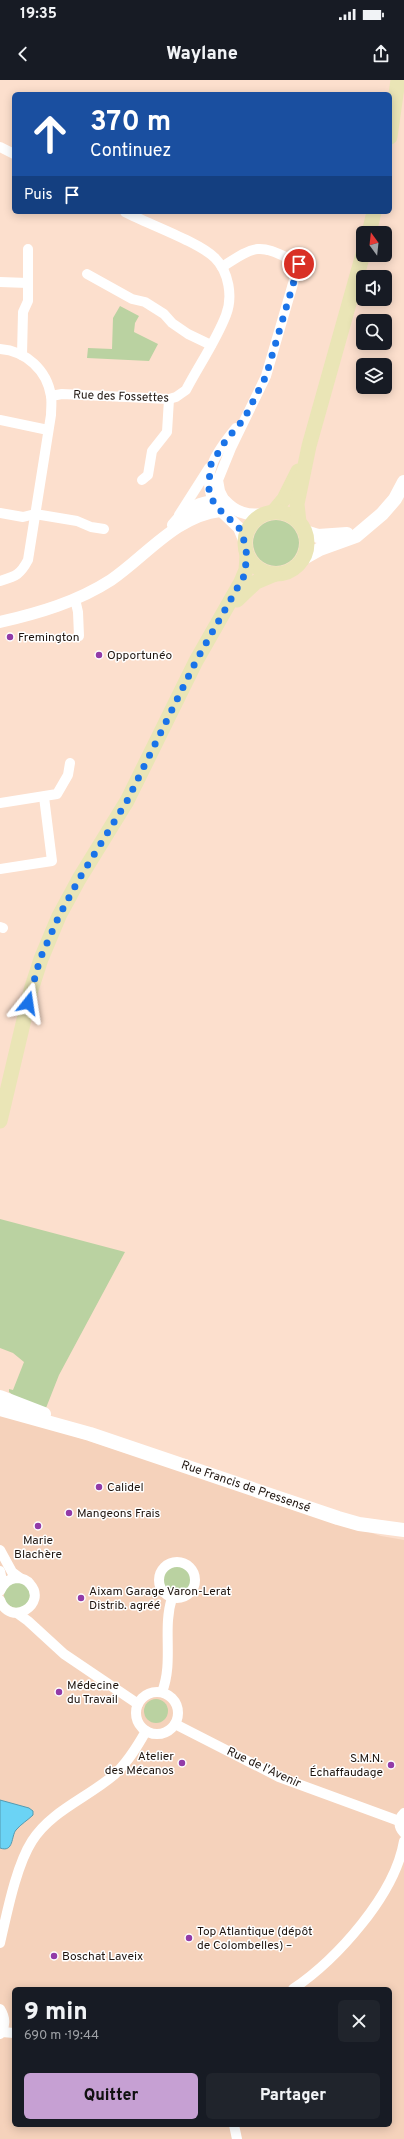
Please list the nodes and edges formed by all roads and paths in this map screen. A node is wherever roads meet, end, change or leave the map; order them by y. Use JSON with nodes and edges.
{"nodes":[{"id":1,"x":398,"y":80,"type":"edge"},
{"id":2,"x":392,"y":123,"type":"edge"},
{"id":3,"x":0,"y":147,"type":"edge"},
{"id":4,"x":12,"y":153,"type":"edge"},
{"id":5,"x":130,"y":214,"type":"edge"},
{"id":6,"x":374,"y":214,"type":"edge"},
{"id":7,"x":371,"y":226,"type":"edge"},
{"id":8,"x":28,"y":249,"type":"dead end"},
{"id":9,"x":361,"y":262,"type":"edge"},
{"id":10,"x":222,"y":268,"type":"junction"},
{"id":11,"x":87,"y":274,"type":"dead end"},
{"id":12,"x":0,"y":282,"type":"edge"},
{"id":13,"x":28,"y":283,"type":"junction"},
{"id":14,"x":211,"y":345,"type":"junction"},
{"id":15,"x":0,"y":349,"type":"edge"},
{"id":16,"x":22,"y":354,"type":"junction"},
{"id":17,"x":51,"y":396,"type":"junction"},
{"id":18,"x":169,"y":399,"type":"junction"},
{"id":19,"x":244,"y":419,"type":"junction"},
{"id":20,"x":0,"y":420,"type":"edge"},
{"id":21,"x":48,"y":430,"type":"junction"},
{"id":22,"x":308,"y":446,"type":"junction"},
{"id":23,"x":210,"y":466,"type":"junction"},
{"id":24,"x":142,"y":480,"type":"dead end"},
{"id":25,"x":404,"y":482,"type":"edge"},
{"id":26,"x":219,"y":504,"type":"junction"},
{"id":27,"x":269,"y":512,"type":"junction"},
{"id":28,"x":0,"y":513,"type":"edge"},
{"id":29,"x":35,"y":514,"type":"junction"},
{"id":30,"x":174,"y":523,"type":"junction"},
{"id":31,"x":370,"y":525,"type":"junction"},
{"id":32,"x":302,"y":527,"type":"junction"},
{"id":33,"x":104,"y":529,"type":"dead end"},
{"id":34,"x":161,"y":540,"type":"junction"},
{"id":35,"x":244,"y":540,"type":"junction"},
{"id":36,"x":247,"y":556,"type":"junction"},
{"id":37,"x":302,"y":559,"type":"junction"},
{"id":38,"x":275,"y":574,"type":"junction"},
{"id":39,"x":0,"y":581,"type":"edge"},
{"id":40,"x":75,"y":599,"type":"junction"},
{"id":41,"x":226,"y":612,"type":"junction"},
{"id":42,"x":0,"y":622,"type":"edge"},
{"id":43,"x":81,"y":632,"type":"dead end"},
{"id":44,"x":70,"y":763,"type":"dead end"},
{"id":45,"x":44,"y":797,"type":"junction"},
{"id":46,"x":0,"y":803,"type":"edge"},
{"id":47,"x":0,"y":869,"type":"edge"},
{"id":48,"x":0,"y":1121,"type":"edge"},
{"id":49,"x":0,"y":1397,"type":"edge"},
{"id":50,"x":0,"y":1409,"type":"edge"},
{"id":51,"x":90,"y":1434,"type":"junction"},
{"id":52,"x":404,"y":1530,"type":"edge"},
{"id":53,"x":0,"y":1550,"type":"edge"},
{"id":54,"x":0,"y":1571,"type":"edge"},
{"id":55,"x":20,"y":1578,"type":"junction"},
{"id":56,"x":2,"y":1588,"type":"edge"},
{"id":57,"x":172,"y":1598,"type":"dead end"},
{"id":58,"x":1,"y":1603,"type":"edge"},
{"id":59,"x":33,"y":1603,"type":"junction"},
{"id":60,"x":17,"y":1613,"type":"junction"},
{"id":61,"x":41,"y":1633,"type":"junction"},
{"id":62,"x":162,"y":1692,"type":"junction"},
{"id":63,"x":138,"y":1704,"type":"junction"},
{"id":64,"x":175,"y":1724,"type":"junction"},
{"id":65,"x":146,"y":1731,"type":"junction"},
{"id":66,"x":402,"y":1817,"type":"edge"},
{"id":67,"x":404,"y":1833,"type":"edge"},
{"id":68,"x":404,"y":1841,"type":"edge"},
{"id":69,"x":0,"y":1943,"type":"edge"},
{"id":70,"x":296,"y":1987,"type":"edge"},
{"id":71,"x":0,"y":2009,"type":"edge"},
{"id":72,"x":1,"y":2033,"type":"edge"},
{"id":73,"x":12,"y":2033,"type":"edge"},
{"id":74,"x":234,"y":2127,"type":"edge"},
{"id":75,"x":236,"y":2139,"type":"edge"}],
"edges":[{"from":1,"to":2,"type":"main road"},
{"from":3,"to":4,"type":"street"},
{"from":5,"to":10,"type":"street","name":"Rue des Fossettes"},
{"from":6,"to":7,"type":"main road"},
{"from":8,"to":13,"type":"street"},
{"from":9,"to":22,"type":"main road"},
{"from":10,"to":14,"type":"street","name":"Rue des Fossettes"},
{"from":10,"to":19,"type":"street"},
{"from":11,"to":14,"type":"street"},
{"from":12,"to":13,"type":"street"},
{"from":13,"to":16,"type":"street"},
{"from":14,"to":18,"type":"street","name":"Rue des Fossettes"},
{"from":15,"to":16,"type":"street"},
{"from":16,"to":17,"type":"street"},
{"from":17,"to":18,"type":"street","name":"Rue des Fossettes"},
{"from":17,"to":21,"type":"street"},
{"from":18,"to":24,"type":"street"},
{"from":19,"to":23,"type":"street"},
{"from":19,"to":26,"type":"street"},
{"from":20,"to":21,"type":"street"},
{"from":21,"to":29,"type":"street"},
{"from":22,"to":27,"type":"main road"},
{"from":22,"to":32,"type":"main road"},
{"from":23,"to":26,"type":"street"},
{"from":23,"to":30,"type":"street"},
{"from":25,"to":31,"type":"main road"},
{"from":26,"to":27,"type":"street"},
{"from":26,"to":30,"type":"street"},
{"from":26,"to":34,"type":"street"},
{"from":26,"to":35,"type":"street"},
{"from":27,"to":32,"type":"main road"},
{"from":27,"to":35,"type":"main road"},
{"from":28,"to":29,"type":"street"},
{"from":29,"to":33,"type":"street"},
{"from":29,"to":39,"type":"street"},
{"from":30,"to":34,"type":"street"},
{"from":31,"to":32,"type":"main road"},
{"from":31,"to":37,"type":"main road"},
{"from":32,"to":37,"type":"main road"},
{"from":34,"to":40,"type":"street"},
{"from":35,"to":36,"type":"main road"},
{"from":36,"to":38,"type":"main road"},
{"from":36,"to":41,"type":"main road"},
{"from":37,"to":38,"type":"main road"},
{"from":38,"to":41,"type":"main road"},
{"from":40,"to":42,"type":"street"},
{"from":40,"to":43,"type":"street"},
{"from":41,"to":48,"type":"main road"},
{"from":44,"to":45,"type":"street"},
{"from":45,"to":46,"type":"street"},
{"from":45,"to":47,"type":"street"},
{"from":49,"to":51,"type":"main road"},
{"from":50,"to":51,"type":"main road"},
{"from":51,"to":52,"type":"main road","name":"Rue Francis de Pressensé"},
{"from":53,"to":55,"type":"street"},
{"from":54,"to":56,"type":"street"},
{"from":55,"to":56,"type":"street"},
{"from":55,"to":59,"type":"street"},
{"from":57,"to":62,"type":"street"},
{"from":58,"to":60,"type":"street"},
{"from":59,"to":60,"type":"street"},
{"from":59,"to":61,"type":"street"},
{"from":60,"to":61,"type":"street"},
{"from":61,"to":63,"type":"street"},
{"from":62,"to":63,"type":"street"},
{"from":62,"to":64,"type":"street"},
{"from":63,"to":65,"type":"street"},
{"from":64,"to":65,"type":"street"},
{"from":64,"to":66,"type":"street","name":"Rue de l'Avenir"},
{"from":65,"to":69,"type":"street"},
{"from":66,"to":67,"type":"street"},
{"from":68,"to":70,"type":"street"},
{"from":71,"to":72,"type":"street"},
{"from":72,"to":73,"type":"street"},
{"from":74,"to":75,"type":"street"}]}
